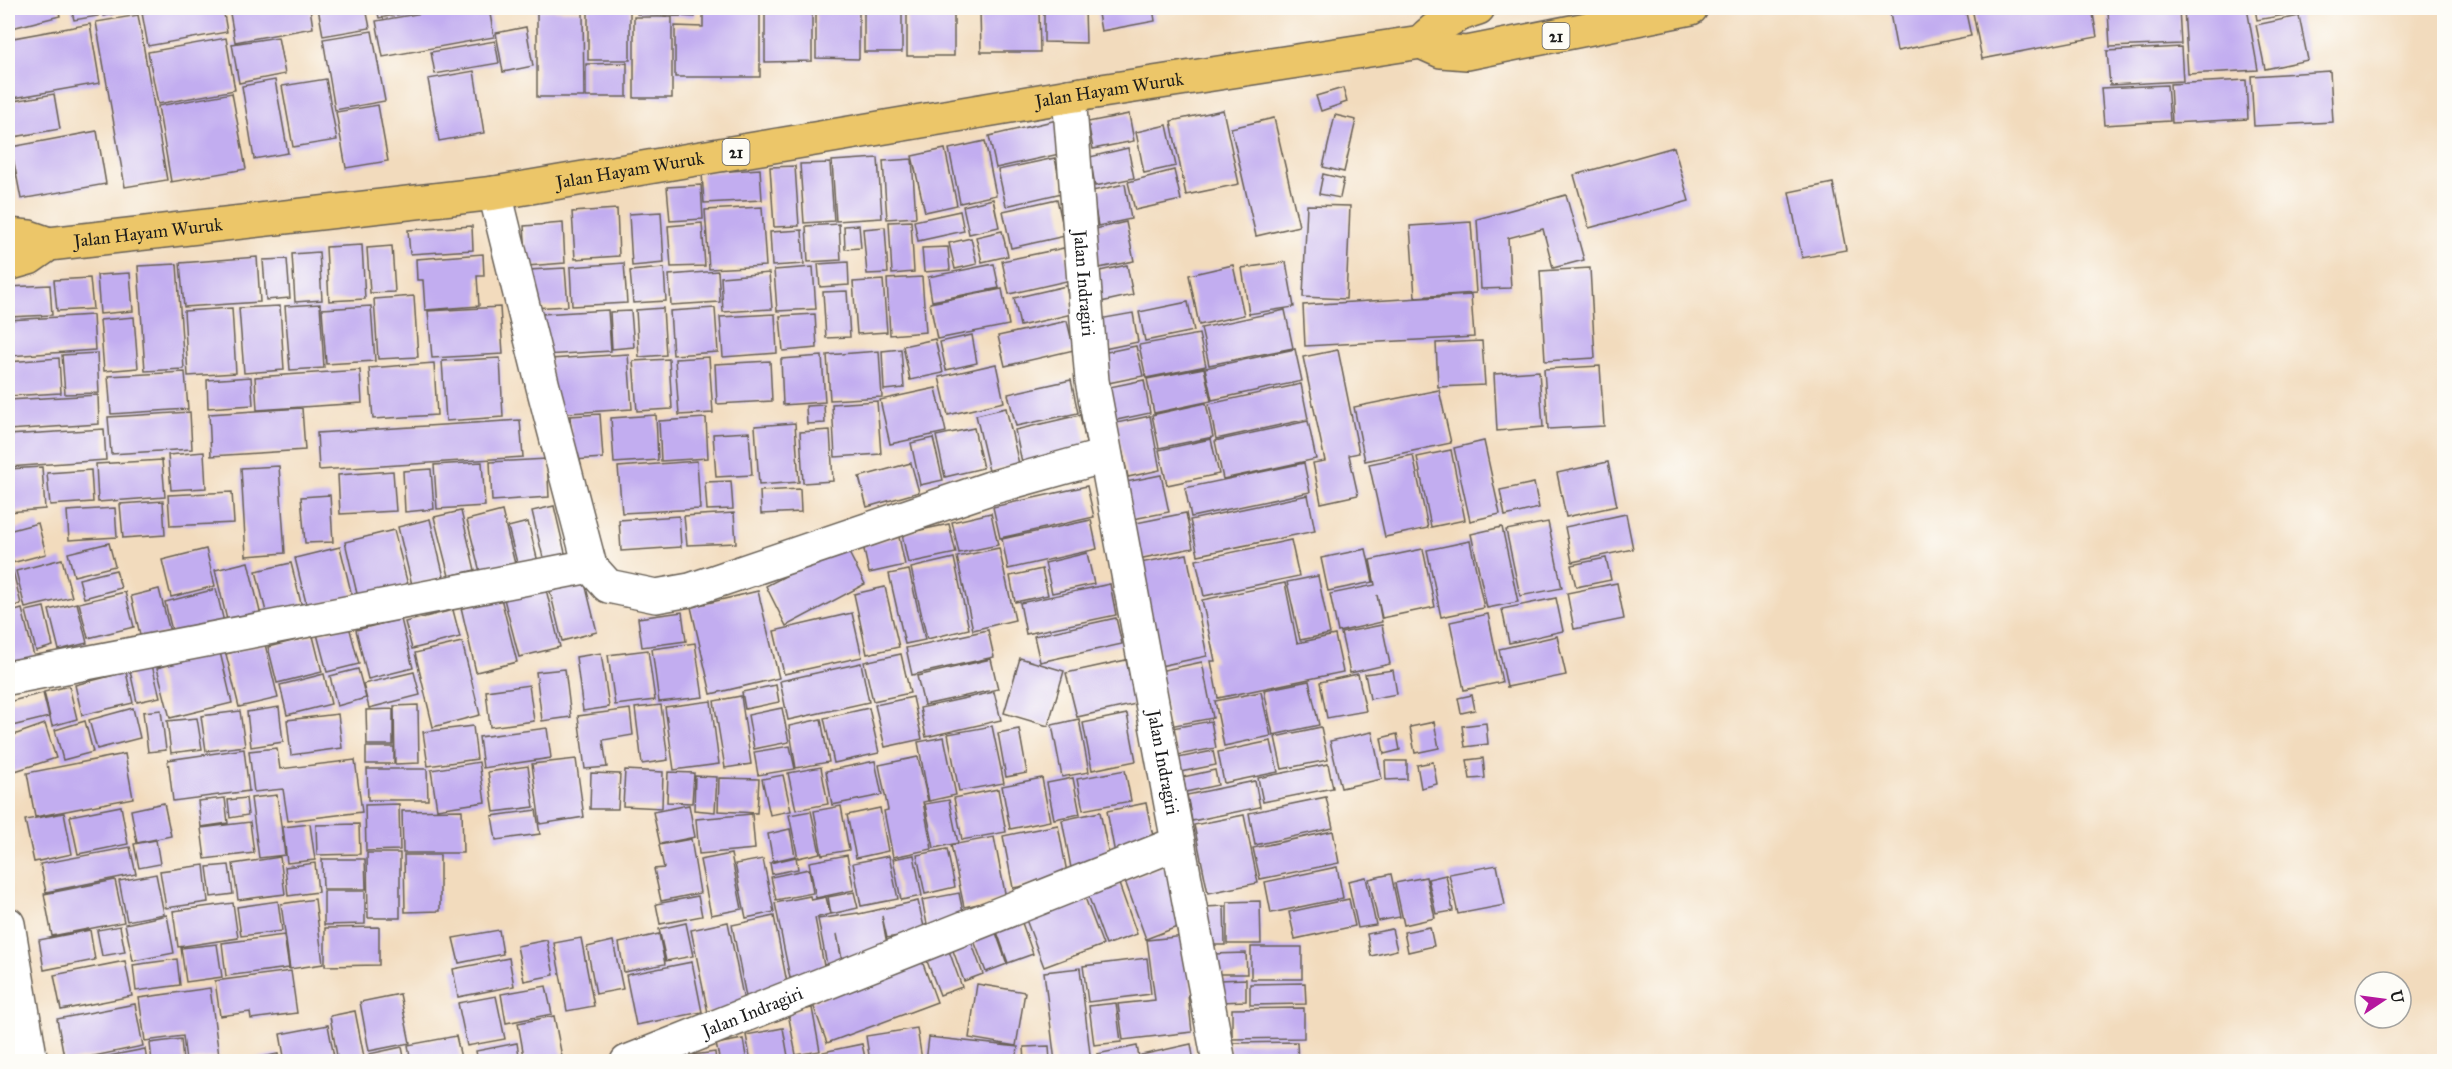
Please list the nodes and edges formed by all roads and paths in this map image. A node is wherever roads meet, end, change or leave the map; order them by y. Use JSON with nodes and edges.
{"nodes":[{"id":1,"x":1478,"y":8,"type":"edge"},
{"id":2,"x":1691,"y":8,"type":"edge"},
{"id":3,"x":1421,"y":42,"type":"junction"},
{"id":4,"x":1069,"y":96,"type":"junction"},
{"id":5,"x":495,"y":193,"type":"junction"},
{"id":6,"x":8,"y":235,"type":"edge"},
{"id":7,"x":49,"y":244,"type":"junction"},
{"id":8,"x":8,"y":264,"type":"edge"},
{"id":9,"x":1105,"y":456,"type":"junction"},
{"id":10,"x":599,"y":576,"type":"junction"},
{"id":11,"x":8,"y":678,"type":"edge"},
{"id":12,"x":1178,"y":843,"type":"junction"},
{"id":13,"x":8,"y":924,"type":"edge"},
{"id":14,"x":31,"y":1062,"type":"edge"},
{"id":15,"x":627,"y":1062,"type":"edge"},
{"id":16,"x":1219,"y":1062,"type":"edge"}],
"edges":[{"from":1,"to":3,"type":"highway"},
{"from":2,"to":3,"type":"highway","name":"Jalan Hayam Wuruk","number":"21"},
{"from":3,"to":4,"type":"highway","name":"Jalan Hayam Wuruk","number":"21"},
{"from":4,"to":5,"type":"highway","name":"Jalan Hayam Wuruk","number":"21"},
{"from":4,"to":9,"type":"street","name":"Jalan Indragiri"},
{"from":5,"to":7,"type":"highway","name":"Jalan Hayam Wuruk","number":"21"},
{"from":5,"to":10,"type":"street"},
{"from":6,"to":7,"type":"highway","name":"Jalan Hayam Wuruk","number":"21"},
{"from":7,"to":8,"type":"highway","name":"Jalan Hayam Wuruk","number":"21"},
{"from":9,"to":10,"type":"street"},
{"from":9,"to":12,"type":"street","name":"Jalan Indragiri"},
{"from":10,"to":11,"type":"street"},
{"from":12,"to":15,"type":"street","name":"Jalan Indragiri"},
{"from":12,"to":16,"type":"street"},
{"from":13,"to":14,"type":"street"}]}
